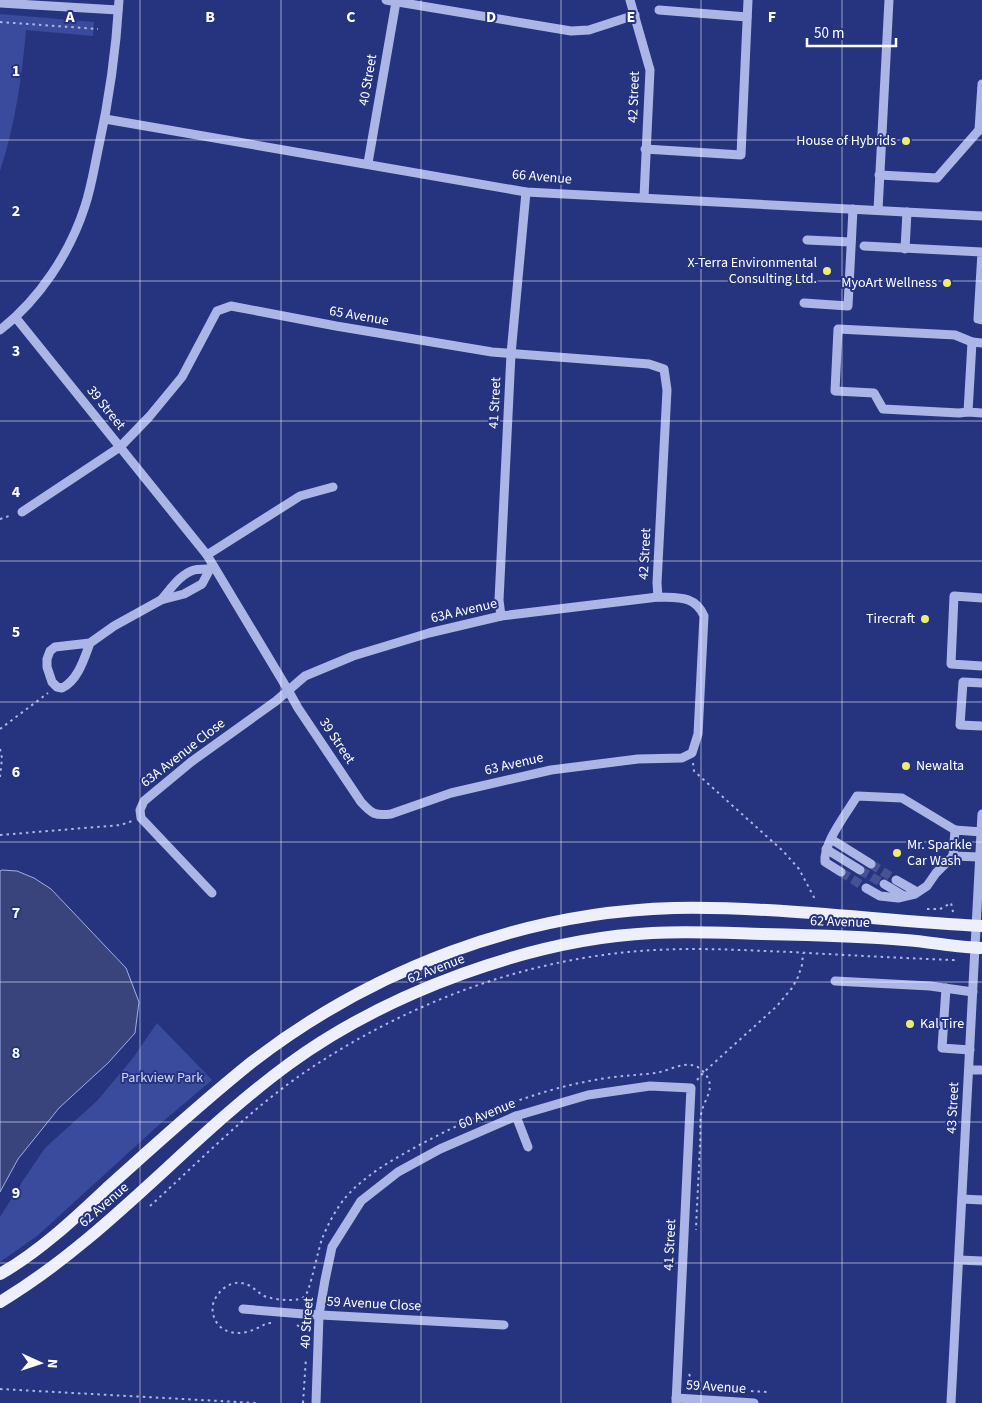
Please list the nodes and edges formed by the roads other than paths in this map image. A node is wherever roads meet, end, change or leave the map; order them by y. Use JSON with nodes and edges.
{"nodes":[{"id":1,"x":119,"y":0,"type":"edge"},
{"id":2,"x":386,"y":0,"type":"edge"},
{"id":3,"x":630,"y":0,"type":"edge"},
{"id":4,"x":748,"y":0,"type":"edge"},
{"id":5,"x":889,"y":0,"type":"edge"},
{"id":6,"x":396,"y":2,"type":"junction"},
{"id":7,"x":0,"y":3,"type":"edge"},
{"id":8,"x":118,"y":10,"type":"junction"},
{"id":9,"x":659,"y":10,"type":"dead end"},
{"id":10,"x":635,"y":15,"type":"junction"},
{"id":11,"x":747,"y":17,"type":"junction"},
{"id":12,"x":982,"y":84,"type":"edge"},
{"id":13,"x":105,"y":119,"type":"junction"},
{"id":14,"x":981,"y":130,"type":"edge"},
{"id":15,"x":646,"y":149,"type":"junction"},
{"id":16,"x":368,"y":163,"type":"junction"},
{"id":17,"x":879,"y":175,"type":"junction"},
{"id":18,"x":526,"y":192,"type":"junction"},
{"id":19,"x":644,"y":198,"type":"junction"},
{"id":20,"x":853,"y":209,"type":"junction"},
{"id":21,"x":878,"y":210,"type":"junction"},
{"id":22,"x":907,"y":212,"type":"junction"},
{"id":23,"x":982,"y":216,"type":"edge"},
{"id":24,"x":807,"y":240,"type":"dead end"},
{"id":25,"x":851,"y":242,"type":"junction"},
{"id":26,"x":864,"y":246,"type":"dead end"},
{"id":27,"x":905,"y":249,"type":"junction"},
{"id":28,"x":804,"y":303,"type":"dead end"},
{"id":29,"x":16,"y":318,"type":"junction"},
{"id":30,"x":982,"y":320,"type":"edge"},
{"id":31,"x":0,"y":330,"type":"edge"},
{"id":32,"x":977,"y":343,"type":"edge"},
{"id":33,"x":511,"y":354,"type":"junction"},
{"id":34,"x":664,"y":369,"type":"joint"},
{"id":35,"x":968,"y":412,"type":"junction"},
{"id":36,"x":982,"y":413,"type":"edge"},
{"id":37,"x":120,"y":447,"type":"junction"},
{"id":38,"x":333,"y":487,"type":"dead end"},
{"id":39,"x":22,"y":512,"type":"road end"},
{"id":40,"x":207,"y":555,"type":"junction"},
{"id":41,"x":212,"y":568,"type":"junction"},
{"id":42,"x":658,"y":597,"type":"junction"},
{"id":43,"x":982,"y":598,"type":"edge"},
{"id":44,"x":161,"y":600,"type":"junction"},
{"id":45,"x":500,"y":616,"type":"junction"},
{"id":46,"x":90,"y":643,"type":"junction"},
{"id":47,"x":982,"y":666,"type":"edge"},
{"id":48,"x":982,"y":683,"type":"edge"},
{"id":49,"x":288,"y":690,"type":"junction"},
{"id":50,"x":982,"y":726,"type":"edge"},
{"id":51,"x":682,"y":758,"type":"joint"},
{"id":52,"x":361,"y":802,"type":"joint"},
{"id":53,"x":982,"y":814,"type":"edge"},
{"id":54,"x":955,"y":830,"type":"junction"},
{"id":55,"x":982,"y":832,"type":"edge"},
{"id":56,"x":831,"y":840,"type":"junction"},
{"id":57,"x":826,"y":849,"type":"junction"},
{"id":58,"x":954,"y":856,"type":"junction"},
{"id":59,"x":980,"y":857,"type":"junction"},
{"id":60,"x":871,"y":864,"type":"tunnel mouth"},
{"id":61,"x":860,"y":870,"type":"tunnel mouth"},
{"id":62,"x":841,"y":872,"type":"tunnel mouth"},
{"id":63,"x":896,"y":880,"type":"tunnel mouth"},
{"id":64,"x":884,"y":884,"type":"tunnel mouth"},
{"id":65,"x":866,"y":888,"type":"tunnel mouth"},
{"id":66,"x":917,"y":892,"type":"junction"},
{"id":67,"x":212,"y":893,"type":"dead end"},
{"id":68,"x":904,"y":896,"type":"junction"},
{"id":69,"x":980,"y":899,"type":"edge"},
{"id":70,"x":979,"y":926,"type":"edge"},
{"id":71,"x":978,"y":948,"type":"edge"},
{"id":72,"x":836,"y":981,"type":"dead end"},
{"id":73,"x":946,"y":988,"type":"junction"},
{"id":74,"x":973,"y":992,"type":"junction"},
{"id":75,"x":970,"y":1050,"type":"junction"},
{"id":76,"x":969,"y":1070,"type":"junction"},
{"id":77,"x":982,"y":1070,"type":"edge"},
{"id":78,"x":691,"y":1088,"type":"joint"},
{"id":79,"x":516,"y":1116,"type":"junction"},
{"id":80,"x":528,"y":1147,"type":"dead end"},
{"id":81,"x":962,"y":1199,"type":"junction"},
{"id":82,"x":982,"y":1200,"type":"edge"},
{"id":83,"x":332,"y":1247,"type":"joint"},
{"id":84,"x":959,"y":1260,"type":"junction"},
{"id":85,"x":982,"y":1261,"type":"edge"},
{"id":86,"x":0,"y":1274,"type":"edge"},
{"id":87,"x":0,"y":1302,"type":"edge"},
{"id":88,"x":243,"y":1309,"type":"dead end"},
{"id":89,"x":319,"y":1315,"type":"junction"},
{"id":90,"x":504,"y":1325,"type":"dead end"},
{"id":91,"x":676,"y":1401,"type":"edge"},
{"id":92,"x":316,"y":1403,"type":"edge"},
{"id":93,"x":754,"y":1403,"type":"edge"},
{"id":94,"x":951,"y":1403,"type":"edge"}],
"edges":[{"from":1,"to":8,"type":"street"},
{"from":2,"to":6,"type":"street"},
{"from":3,"to":10,"type":"street","name":"42 Street"},
{"from":4,"to":11,"type":"street"},
{"from":5,"to":17,"type":"street"},
{"from":6,"to":10,"type":"street"},
{"from":6,"to":16,"type":"street","name":"40 Street"},
{"from":7,"to":8,"type":"street"},
{"from":8,"to":13,"type":"street"},
{"from":9,"to":11,"type":"street"},
{"from":10,"to":15,"type":"street","name":"42 Street"},
{"from":11,"to":15,"type":"street"},
{"from":12,"to":14,"type":"street"},
{"from":13,"to":16,"type":"street","name":"66 Avenue"},
{"from":13,"to":29,"type":"street"},
{"from":14,"to":17,"type":"street"},
{"from":15,"to":19,"type":"street","name":"42 Street"},
{"from":16,"to":18,"type":"street","name":"66 Avenue"},
{"from":17,"to":21,"type":"street"},
{"from":18,"to":19,"type":"street","name":"66 Avenue"},
{"from":18,"to":33,"type":"street","name":"41 Street"},
{"from":19,"to":20,"type":"street","name":"66 Avenue"},
{"from":20,"to":21,"type":"street","name":"66 Avenue"},
{"from":20,"to":25,"type":"street"},
{"from":21,"to":22,"type":"street","name":"66 Avenue"},
{"from":22,"to":23,"type":"street","name":"66 Avenue"},
{"from":22,"to":27,"type":"street"},
{"from":24,"to":25,"type":"street"},
{"from":25,"to":28,"type":"street"},
{"from":26,"to":27,"type":"street"},
{"from":27,"to":30,"type":"street"},
{"from":29,"to":31,"type":"street"},
{"from":29,"to":37,"type":"street","name":"39 Street"},
{"from":32,"to":35,"type":"street"},
{"from":32,"to":35,"type":"street"},
{"from":33,"to":34,"type":"street","name":"65 Avenue"},
{"from":33,"to":37,"type":"street","name":"65 Avenue"},
{"from":33,"to":45,"type":"street","name":"41 Street"},
{"from":34,"to":42,"type":"street","name":"42 Street"},
{"from":35,"to":36,"type":"street"},
{"from":37,"to":39,"type":"street","name":"65 Avenue"},
{"from":37,"to":40,"type":"street","name":"39 Street"},
{"from":38,"to":40,"type":"street"},
{"from":40,"to":41,"type":"street","name":"39 Street"},
{"from":41,"to":44,"type":"street"},
{"from":41,"to":44,"type":"street"},
{"from":41,"to":49,"type":"street","name":"39 Street"},
{"from":42,"to":45,"type":"street","name":"63A Avenue"},
{"from":42,"to":51,"type":"street","name":"42 Street"},
{"from":43,"to":47,"type":"street"},
{"from":44,"to":46,"type":"street"},
{"from":45,"to":49,"type":"street","name":"63A Avenue"},
{"from":46,"to":46,"type":"street"},
{"from":48,"to":50,"type":"street"},
{"from":49,"to":52,"type":"street","name":"39 Street"},
{"from":49,"to":67,"type":"street","name":"63A Avenue Close"},
{"from":51,"to":52,"type":"street","name":"63 Avenue"},
{"from":53,"to":55,"type":"street","name":"43 Street"},
{"from":54,"to":55,"type":"street"},
{"from":54,"to":56,"type":"street"},
{"from":54,"to":58,"type":"street"},
{"from":55,"to":59,"type":"street","name":"43 Street"},
{"from":56,"to":57,"type":"street"},
{"from":56,"to":60,"type":"street"},
{"from":57,"to":61,"type":"street"},
{"from":57,"to":62,"type":"street"},
{"from":58,"to":59,"type":"street"},
{"from":58,"to":66,"type":"street"},
{"from":59,"to":69,"type":"street","name":"43 Street"},
{"from":63,"to":66,"type":"street"},
{"from":64,"to":68,"type":"street"},
{"from":65,"to":68,"type":"street"},
{"from":66,"to":68,"type":"street"},
{"from":69,"to":70,"type":"street","name":"43 Street"},
{"from":70,"to":71,"type":"street","name":"43 Street"},
{"from":70,"to":86,"type":"main road","name":"62 Avenue"},
{"from":71,"to":74,"type":"street","name":"43 Street"},
{"from":71,"to":87,"type":"main road","name":"62 Avenue"},
{"from":72,"to":73,"type":"street"},
{"from":73,"to":74,"type":"street"},
{"from":73,"to":75,"type":"street"},
{"from":74,"to":75,"type":"street","name":"43 Street"},
{"from":75,"to":76,"type":"street","name":"43 Street"},
{"from":76,"to":77,"type":"street"},
{"from":76,"to":81,"type":"street","name":"43 Street"},
{"from":78,"to":79,"type":"street","name":"60 Avenue"},
{"from":78,"to":91,"type":"street","name":"41 Street"},
{"from":79,"to":80,"type":"street"},
{"from":79,"to":83,"type":"street","name":"60 Avenue"},
{"from":81,"to":82,"type":"street"},
{"from":81,"to":84,"type":"street","name":"43 Street"},
{"from":83,"to":89,"type":"street","name":"40 Street"},
{"from":84,"to":85,"type":"street"},
{"from":84,"to":94,"type":"street","name":"43 Street"},
{"from":88,"to":89,"type":"street","name":"59 Avenue Close"},
{"from":89,"to":90,"type":"street","name":"59 Avenue Close"},
{"from":89,"to":92,"type":"street","name":"40 Street"},
{"from":91,"to":93,"type":"street","name":"59 Avenue"}]}
